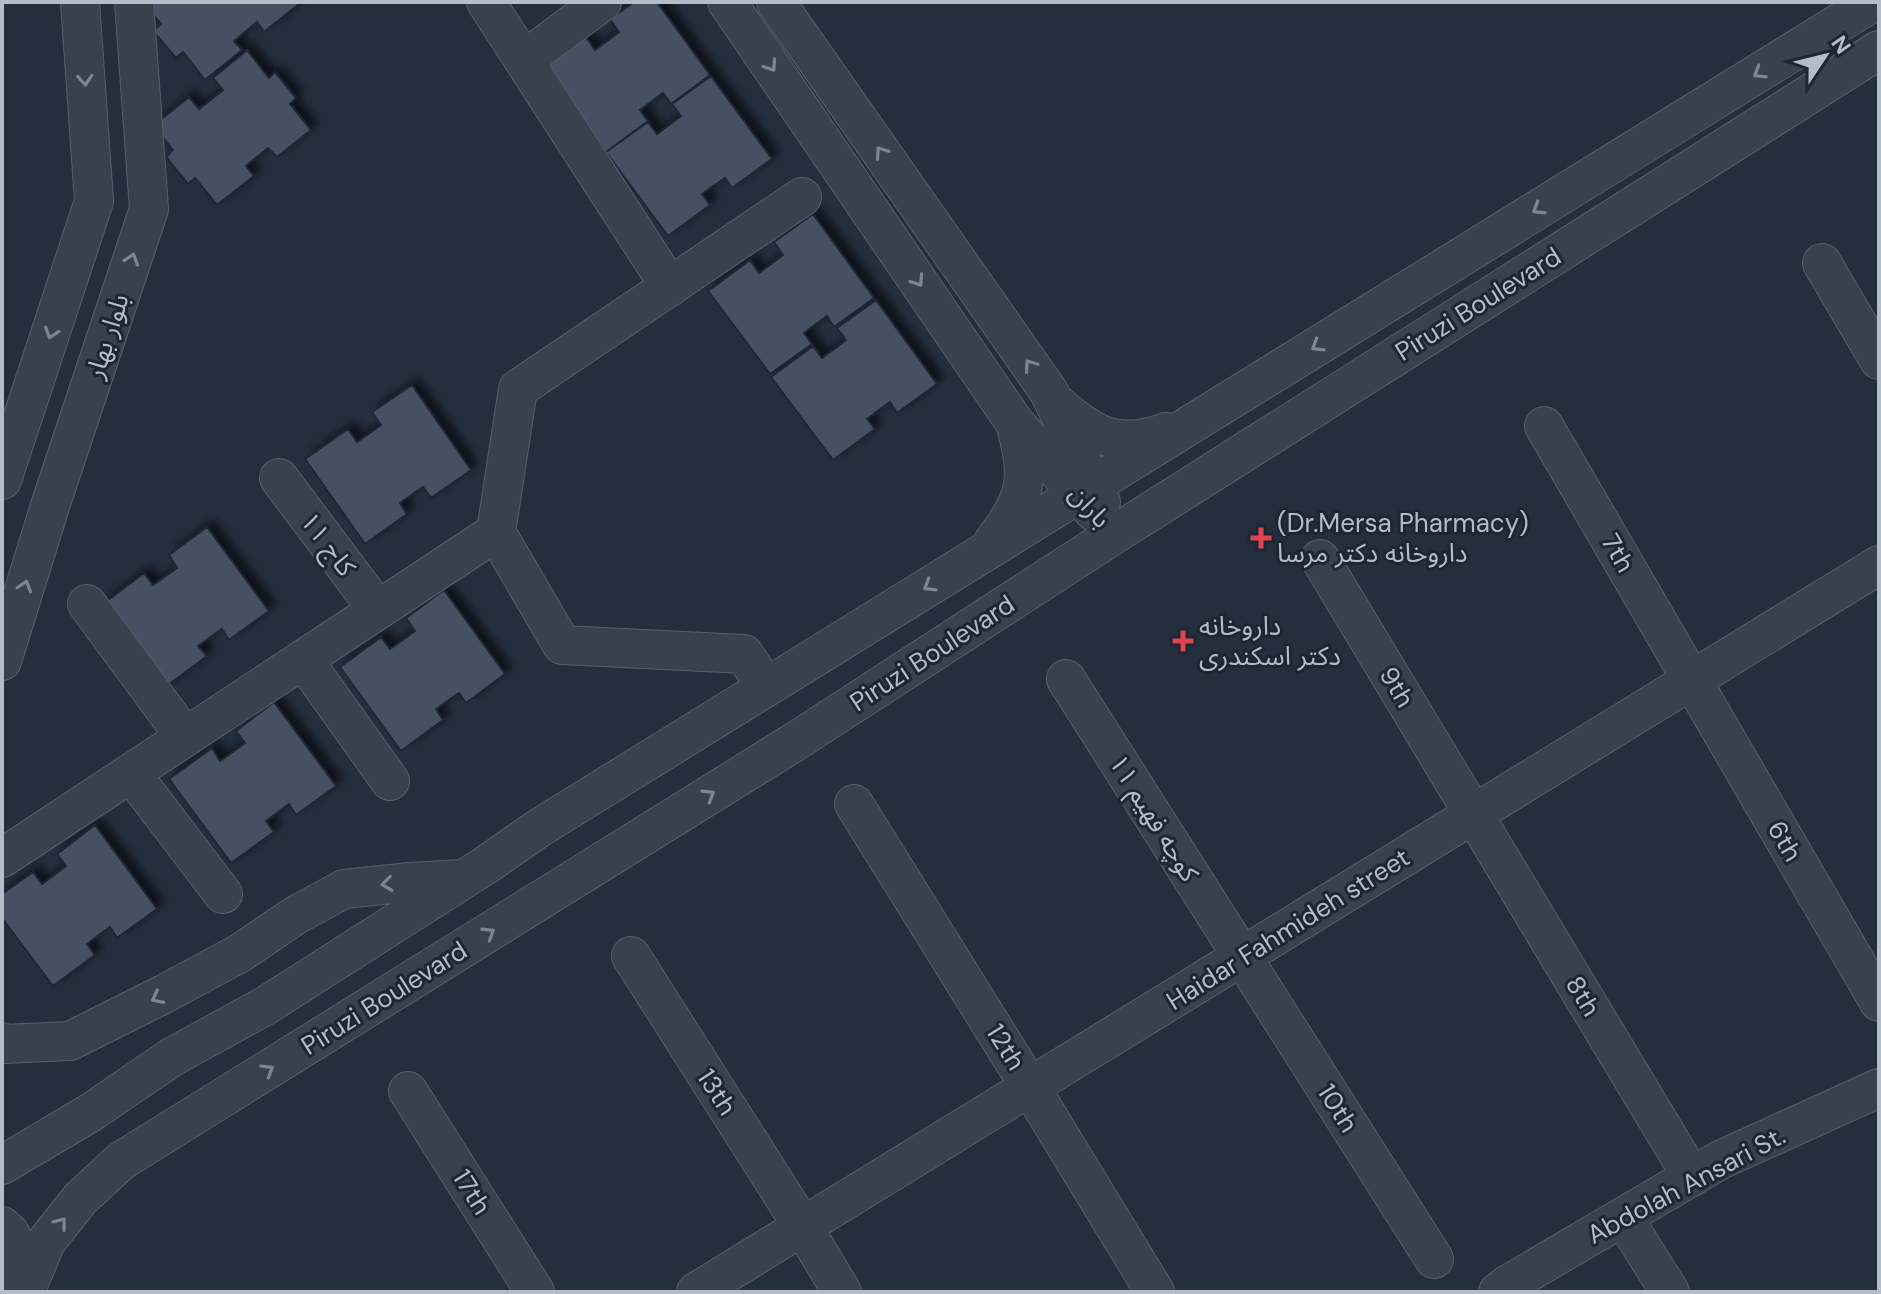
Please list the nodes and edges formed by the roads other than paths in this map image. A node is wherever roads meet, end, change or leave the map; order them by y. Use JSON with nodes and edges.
{"nodes":[{"id":1,"x":80,"y":2,"type":"edge"},
{"id":2,"x":134,"y":2,"type":"edge"},
{"id":3,"x":486,"y":2,"type":"edge"},
{"id":4,"x":602,"y":2,"type":"edge"},
{"id":5,"x":727,"y":2,"type":"edge"},
{"id":6,"x":776,"y":2,"type":"edge"},
{"id":7,"x":1873,"y":2,"type":"edge"},
{"id":8,"x":1879,"y":50,"type":"edge"},
{"id":9,"x":524,"y":60,"type":"junction"},
{"id":10,"x":802,"y":197,"type":"dead end"},
{"id":11,"x":1822,"y":263,"type":"dead end"},
{"id":12,"x":670,"y":287,"type":"junction"},
{"id":13,"x":1879,"y":360,"type":"edge"},
{"id":14,"x":1054,"y":401,"type":"junction"},
{"id":15,"x":1195,"y":422,"type":"junction"},
{"id":16,"x":1015,"y":423,"type":"junction"},
{"id":17,"x":1544,"y":426,"type":"dead end"},
{"id":18,"x":279,"y":478,"type":"dead end"},
{"id":19,"x":2,"y":480,"type":"edge"},
{"id":20,"x":1086,"y":489,"type":"junction"},
{"id":21,"x":496,"y":532,"type":"junction"},
{"id":22,"x":1115,"y":534,"type":"junction"},
{"id":23,"x":986,"y":551,"type":"junction"},
{"id":24,"x":1320,"y":559,"type":"dead end"},
{"id":25,"x":1879,"y":565,"type":"edge"},
{"id":26,"x":87,"y":604,"type":"dead end"},
{"id":27,"x":378,"y":610,"type":"junction"},
{"id":28,"x":303,"y":659,"type":"junction"},
{"id":29,"x":2,"y":661,"type":"edge"},
{"id":30,"x":1066,"y":679,"type":"dead end"},
{"id":31,"x":1692,"y":681,"type":"junction"},
{"id":32,"x":766,"y":687,"type":"junction"},
{"id":33,"x":185,"y":737,"type":"junction"},
{"id":34,"x":131,"y":773,"type":"junction"},
{"id":35,"x":390,"y":781,"type":"dead end"},
{"id":36,"x":854,"y":804,"type":"dead end"},
{"id":37,"x":1474,"y":814,"type":"junction"},
{"id":38,"x":2,"y":858,"type":"edge"},
{"id":39,"x":465,"y":879,"type":"junction"},
{"id":40,"x":223,"y":894,"type":"dead end"},
{"id":41,"x":631,"y":956,"type":"dead end"},
{"id":42,"x":1242,"y":957,"type":"junction"},
{"id":43,"x":1879,"y":1002,"type":"edge"},
{"id":44,"x":2,"y":1042,"type":"edge"},
{"id":45,"x":1030,"y":1087,"type":"junction"},
{"id":46,"x":1879,"y":1088,"type":"edge"},
{"id":47,"x":408,"y":1091,"type":"dead end"},
{"id":48,"x":2,"y":1165,"type":"edge"},
{"id":49,"x":1692,"y":1177,"type":"junction"},
{"id":50,"x":1623,"y":1217,"type":"junction"},
{"id":51,"x":2,"y":1226,"type":"edge"},
{"id":52,"x":803,"y":1227,"type":"junction"},
{"id":53,"x":1434,"y":1259,"type":"dead end"},
{"id":54,"x":22,"y":1292,"type":"edge"},
{"id":55,"x":535,"y":1292,"type":"edge"},
{"id":56,"x":696,"y":1292,"type":"edge"},
{"id":57,"x":842,"y":1292,"type":"edge"},
{"id":58,"x":1155,"y":1292,"type":"edge"},
{"id":59,"x":1498,"y":1292,"type":"edge"},
{"id":60,"x":1670,"y":1292,"type":"edge"}],
"edges":[{"from":1,"to":19,"type":"street","name":"بلوار بهار","one_way":true},
{"from":29,"to":2,"type":"street","name":"بلوار بهار","one_way":true},
{"from":3,"to":9,"type":"street"},
{"from":4,"to":9,"type":"street"},
{"from":5,"to":16,"type":"street","name":"باران","one_way":true},
{"from":14,"to":6,"type":"street","name":"باران","one_way":true},
{"from":7,"to":15,"type":"street","name":"Piruzi Boulevard","one_way":true},
{"from":8,"to":22,"type":"street","name":"Piruzi Boulevard"},
{"from":9,"to":12,"type":"street"},
{"from":10,"to":12,"type":"street"},
{"from":11,"to":13,"type":"street"},
{"from":12,"to":21,"type":"street"},
{"from":14,"to":15,"type":"street"},
{"from":14,"to":20,"type":"street","name":"باران"},
{"from":15,"to":20,"type":"street","name":"Piruzi Boulevard"},
{"from":16,"to":20,"type":"street","name":"باران"},
{"from":16,"to":23,"type":"street"},
{"from":17,"to":31,"type":"street","name":"7th"},
{"from":18,"to":27,"type":"street","name":"کاج ۱۱"},
{"from":20,"to":22,"type":"street","name":"باران"},
{"from":20,"to":23,"type":"street","name":"Piruzi Boulevard"},
{"from":21,"to":27,"type":"street"},
{"from":21,"to":32,"type":"street"},
{"from":54,"to":22,"type":"street","name":"Piruzi Boulevard","one_way":true},
{"from":23,"to":32,"type":"street","name":"Piruzi Boulevard","one_way":true},
{"from":24,"to":37,"type":"street","name":"9th"},
{"from":25,"to":31,"type":"street","name":"Haidar Fahmideh street"},
{"from":26,"to":33,"type":"street"},
{"from":27,"to":28,"type":"street"},
{"from":28,"to":33,"type":"street"},
{"from":28,"to":35,"type":"street"},
{"from":30,"to":42,"type":"street","name":"کوچه فهیم ۱۱"},
{"from":31,"to":37,"type":"street","name":"Haidar Fahmideh street"},
{"from":31,"to":43,"type":"street","name":"6th"},
{"from":32,"to":39,"type":"street","name":"Piruzi Boulevard"},
{"from":33,"to":34,"type":"street"},
{"from":34,"to":38,"type":"street"},
{"from":34,"to":40,"type":"street"},
{"from":36,"to":45,"type":"street","name":"12th"},
{"from":37,"to":42,"type":"street","name":"Haidar Fahmideh street"},
{"from":37,"to":49,"type":"street","name":"8th"},
{"from":39,"to":44,"type":"street","one_way":true},
{"from":39,"to":48,"type":"street","name":"Piruzi Boulevard"},
{"from":41,"to":52,"type":"street","name":"13th"},
{"from":42,"to":45,"type":"street","name":"Haidar Fahmideh street"},
{"from":42,"to":53,"type":"street","name":"10th"},
{"from":45,"to":52,"type":"street","name":"Haidar Fahmideh street"},
{"from":45,"to":58,"type":"street","name":"12th"},
{"from":46,"to":49,"type":"street","name":"Abdolah Ansari St."},
{"from":47,"to":55,"type":"street","name":"17th"},
{"from":49,"to":50,"type":"street","name":"Abdolah Ansari St."},
{"from":50,"to":59,"type":"street","name":"Abdolah Ansari St."},
{"from":50,"to":60,"type":"street"},
{"from":51,"to":54,"type":"street"},
{"from":52,"to":56,"type":"street","name":"Haidar Fahmideh street"},
{"from":52,"to":57,"type":"street","name":"13th"}]}
